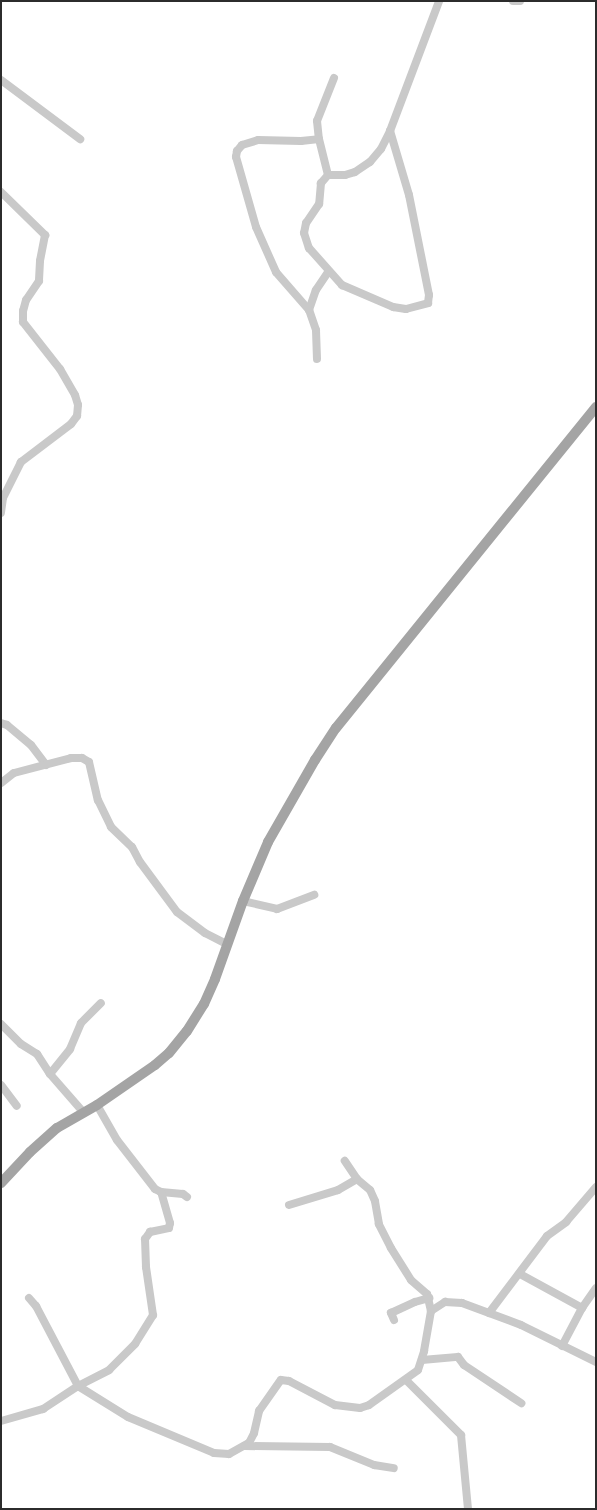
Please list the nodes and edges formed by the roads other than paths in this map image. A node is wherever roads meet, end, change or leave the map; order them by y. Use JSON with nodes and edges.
{"nodes":[{"id":1,"x":439,"y":1,"type":"edge"},
{"id":2,"x":514,"y":1,"type":"edge"},
{"id":3,"x":520,"y":1,"type":"edge"},
{"id":4,"x":334,"y":78,"type":"dead end"},
{"id":5,"x":1,"y":80,"type":"edge"},
{"id":6,"x":390,"y":131,"type":"junction"},
{"id":7,"x":80,"y":139,"type":"dead end"},
{"id":8,"x":319,"y":139,"type":"junction"},
{"id":9,"x":328,"y":175,"type":"junction"},
{"id":10,"x":1,"y":192,"type":"edge"},
{"id":11,"x":328,"y":272,"type":"junction"},
{"id":12,"x":309,"y":310,"type":"junction"},
{"id":13,"x":317,"y":359,"type":"dead end"},
{"id":14,"x":596,"y":407,"type":"edge"},
{"id":15,"x":1,"y":512,"type":"edge"},
{"id":16,"x":1,"y":723,"type":"edge"},
{"id":17,"x":46,"y":765,"type":"junction"},
{"id":18,"x":1,"y":783,"type":"edge"},
{"id":19,"x":314,"y":895,"type":"dead end"},
{"id":20,"x":243,"y":901,"type":"junction"},
{"id":21,"x":227,"y":944,"type":"junction"},
{"id":22,"x":101,"y":1003,"type":"dead end"},
{"id":23,"x":1,"y":1024,"type":"edge"},
{"id":24,"x":50,"y":1074,"type":"junction"},
{"id":25,"x":1,"y":1085,"type":"edge"},
{"id":26,"x":97,"y":1105,"type":"junction"},
{"id":27,"x":17,"y":1106,"type":"dead end"},
{"id":28,"x":83,"y":1112,"type":"junction"},
{"id":29,"x":345,"y":1161,"type":"dead end"},
{"id":30,"x":357,"y":1179,"type":"junction"},
{"id":31,"x":1,"y":1183,"type":"edge"},
{"id":32,"x":596,"y":1187,"type":"edge"},
{"id":33,"x":161,"y":1192,"type":"junction"},
{"id":34,"x":187,"y":1197,"type":"dead end"},
{"id":35,"x":289,"y":1205,"type":"dead end"},
{"id":36,"x":520,"y":1274,"type":"junction"},
{"id":37,"x":596,"y":1288,"type":"edge"},
{"id":38,"x":29,"y":1298,"type":"dead end"},
{"id":39,"x":429,"y":1298,"type":"junction"},
{"id":40,"x":582,"y":1308,"type":"junction"},
{"id":41,"x":431,"y":1311,"type":"junction"},
{"id":42,"x":489,"y":1313,"type":"junction"},
{"id":43,"x":394,"y":1320,"type":"dead end"},
{"id":44,"x":562,"y":1346,"type":"junction"},
{"id":45,"x":422,"y":1360,"type":"junction"},
{"id":46,"x":596,"y":1362,"type":"edge"},
{"id":47,"x":406,"y":1380,"type":"junction"},
{"id":48,"x":78,"y":1386,"type":"junction"},
{"id":49,"x":521,"y":1403,"type":"dead end"},
{"id":50,"x":1,"y":1421,"type":"edge"},
{"id":51,"x":244,"y":1446,"type":"junction"},
{"id":52,"x":394,"y":1468,"type":"dead end"},
{"id":53,"x":468,"y":1509,"type":"edge"}],
"edges":[{"from":1,"to":6,"type":"street"},
{"from":2,"to":3,"type":"street"},
{"from":4,"to":8,"type":"street"},
{"from":5,"to":7,"type":"street"},
{"from":6,"to":9,"type":"street"},
{"from":6,"to":11,"type":"street"},
{"from":8,"to":9,"type":"street"},
{"from":8,"to":12,"type":"street"},
{"from":9,"to":11,"type":"street"},
{"from":10,"to":15,"type":"street"},
{"from":11,"to":12,"type":"street"},
{"from":12,"to":13,"type":"street"},
{"from":14,"to":20,"type":"main road"},
{"from":16,"to":17,"type":"street"},
{"from":17,"to":18,"type":"street"},
{"from":17,"to":21,"type":"street"},
{"from":19,"to":20,"type":"street"},
{"from":20,"to":21,"type":"main road"},
{"from":21,"to":26,"type":"main road"},
{"from":22,"to":24,"type":"street"},
{"from":23,"to":24,"type":"street"},
{"from":24,"to":28,"type":"street"},
{"from":25,"to":27,"type":"street"},
{"from":26,"to":28,"type":"main road"},
{"from":26,"to":33,"type":"street"},
{"from":28,"to":31,"type":"main road"},
{"from":29,"to":30,"type":"street"},
{"from":30,"to":35,"type":"street"},
{"from":30,"to":39,"type":"street"},
{"from":32,"to":36,"type":"street"},
{"from":33,"to":34,"type":"street"},
{"from":33,"to":48,"type":"street"},
{"from":36,"to":40,"type":"street"},
{"from":36,"to":42,"type":"street"},
{"from":37,"to":40,"type":"street"},
{"from":38,"to":48,"type":"street"},
{"from":39,"to":41,"type":"street"},
{"from":39,"to":43,"type":"street"},
{"from":40,"to":44,"type":"street"},
{"from":41,"to":42,"type":"street"},
{"from":41,"to":45,"type":"street"},
{"from":42,"to":44,"type":"street"},
{"from":44,"to":46,"type":"street"},
{"from":45,"to":47,"type":"street"},
{"from":45,"to":49,"type":"street"},
{"from":47,"to":51,"type":"street"},
{"from":47,"to":53,"type":"street"},
{"from":48,"to":50,"type":"street"},
{"from":48,"to":51,"type":"street"},
{"from":51,"to":52,"type":"street"}]}
